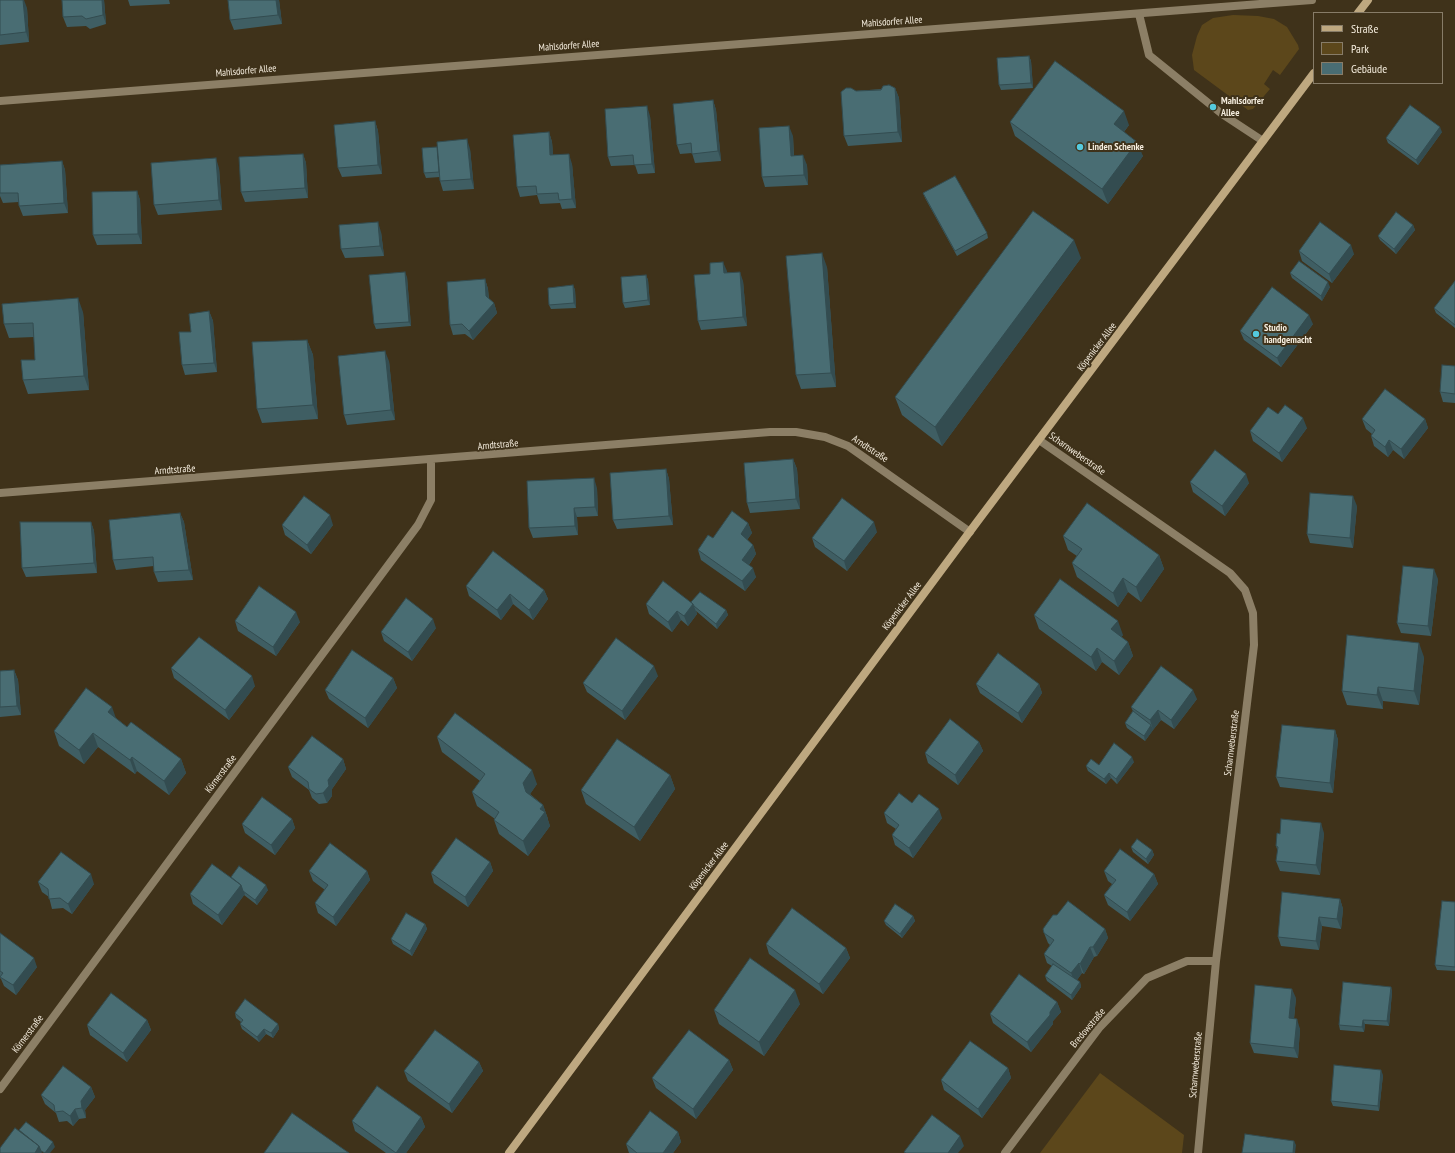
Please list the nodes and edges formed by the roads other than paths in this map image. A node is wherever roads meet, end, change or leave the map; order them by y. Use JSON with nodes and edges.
{"nodes":[{"id":1,"x":1312,"y":0,"type":"edge"},
{"id":2,"x":1368,"y":0,"type":"edge"},
{"id":3,"x":1359,"y":12,"type":"edge"},
{"id":4,"x":1139,"y":14,"type":"junction"},
{"id":5,"x":1313,"y":74,"type":"edge"},
{"id":6,"x":0,"y":101,"type":"edge"},
{"id":7,"x":1263,"y":142,"type":"junction"},
{"id":8,"x":1039,"y":440,"type":"junction"},
{"id":9,"x":431,"y":460,"type":"junction"},
{"id":10,"x":0,"y":493,"type":"edge"},
{"id":11,"x":970,"y":532,"type":"junction"},
{"id":12,"x":1216,"y":961,"type":"junction"},
{"id":13,"x":0,"y":1089,"type":"edge"},
{"id":14,"x":509,"y":1153,"type":"edge"},
{"id":15,"x":1005,"y":1153,"type":"edge"},
{"id":16,"x":1198,"y":1153,"type":"edge"}],
"edges":[{"from":1,"to":4,"type":"street","name":"Mahlsdorfer Allee"},
{"from":2,"to":3,"type":"street"},
{"from":4,"to":6,"type":"street","name":"Mahlsdorfer Allee"},
{"from":4,"to":7,"type":"street"},
{"from":5,"to":7,"type":"street","name":"Köpenicker Allee"},
{"from":7,"to":8,"type":"street","name":"Köpenicker Allee"},
{"from":8,"to":11,"type":"street","name":"Köpenicker Allee"},
{"from":8,"to":12,"type":"street","name":"Scharnweberstraße"},
{"from":9,"to":10,"type":"street","name":"Arndtstraße"},
{"from":9,"to":11,"type":"street","name":"Arndtstraße"},
{"from":9,"to":13,"type":"street","name":"Körnerstraße"},
{"from":11,"to":14,"type":"street","name":"Köpenicker Allee"},
{"from":12,"to":15,"type":"street","name":"Bredowstraße"},
{"from":12,"to":16,"type":"street","name":"Scharnweberstraße"}]}
